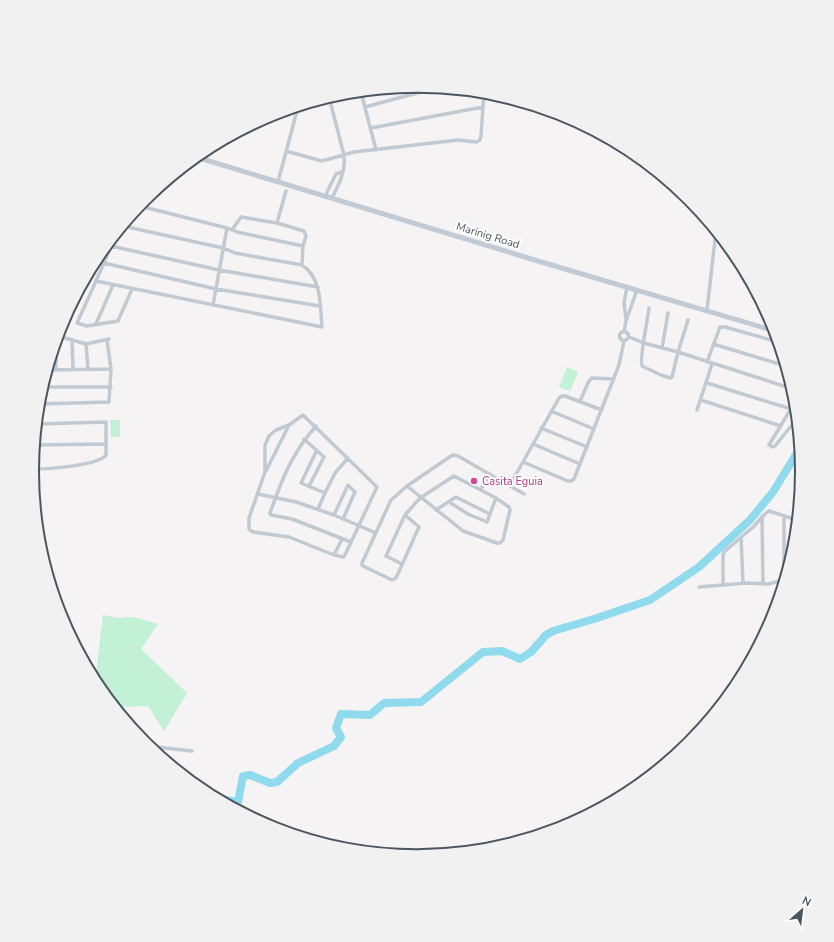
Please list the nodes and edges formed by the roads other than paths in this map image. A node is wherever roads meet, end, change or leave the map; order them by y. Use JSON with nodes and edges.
{"nodes":[{"id":1,"x":417,"y":93,"type":"edge"},
{"id":2,"x":362,"y":97,"type":"edge"},
{"id":3,"x":484,"y":99,"type":"edge"},
{"id":4,"x":331,"y":103,"type":"edge"},
{"id":5,"x":365,"y":107,"type":"junction"},
{"id":6,"x":483,"y":107,"type":"junction"},
{"id":7,"x":296,"y":113,"type":"edge"},
{"id":8,"x":371,"y":128,"type":"junction"},
{"id":9,"x":376,"y":150,"type":"junction"},
{"id":10,"x":286,"y":151,"type":"junction"},
{"id":11,"x":344,"y":154,"type":"junction"},
{"id":12,"x":204,"y":159,"type":"edge"},
{"id":13,"x":342,"y":172,"type":"junction"},
{"id":14,"x":278,"y":182,"type":"junction"},
{"id":15,"x":286,"y":191,"type":"dead end"},
{"id":16,"x":325,"y":196,"type":"junction"},
{"id":17,"x":332,"y":198,"type":"junction"},
{"id":18,"x":147,"y":207,"type":"edge"},
{"id":19,"x":277,"y":223,"type":"junction"},
{"id":20,"x":129,"y":227,"type":"edge"},
{"id":21,"x":227,"y":228,"type":"junction"},
{"id":22,"x":232,"y":230,"type":"junction"},
{"id":23,"x":715,"y":239,"type":"edge"},
{"id":24,"x":114,"y":246,"type":"edge"},
{"id":25,"x":303,"y":246,"type":"junction"},
{"id":26,"x":224,"y":248,"type":"junction"},
{"id":27,"x":106,"y":256,"type":"edge"},
{"id":28,"x":104,"y":263,"type":"junction"},
{"id":29,"x":302,"y":265,"type":"junction"},
{"id":30,"x":219,"y":270,"type":"junction"},
{"id":31,"x":96,"y":281,"type":"junction"},
{"id":32,"x":113,"y":285,"type":"junction"},
{"id":33,"x":318,"y":287,"type":"junction"},
{"id":34,"x":627,"y":287,"type":"junction"},
{"id":35,"x":132,"y":289,"type":"junction"},
{"id":36,"x":216,"y":289,"type":"junction"},
{"id":37,"x":637,"y":290,"type":"junction"},
{"id":38,"x":213,"y":305,"type":"junction"},
{"id":39,"x":320,"y":306,"type":"junction"},
{"id":40,"x":649,"y":308,"type":"dead end"},
{"id":41,"x":707,"y":310,"type":"junction"},
{"id":42,"x":668,"y":313,"type":"dead end"},
{"id":43,"x":688,"y":320,"type":"dead end"},
{"id":44,"x":626,"y":321,"type":"junction"},
{"id":45,"x":96,"y":324,"type":"junction"},
{"id":46,"x":767,"y":329,"type":"edge"},
{"id":47,"x":624,"y":332,"type":"junction"},
{"id":48,"x":629,"y":336,"type":"junction"},
{"id":49,"x":63,"y":338,"type":"edge"},
{"id":50,"x":72,"y":340,"type":"junction"},
{"id":51,"x":624,"y":340,"type":"junction"},
{"id":52,"x":771,"y":340,"type":"edge"},
{"id":53,"x":644,"y":343,"type":"junction"},
{"id":54,"x":86,"y":344,"type":"junction"},
{"id":55,"x":713,"y":344,"type":"junction"},
{"id":56,"x":662,"y":348,"type":"junction"},
{"id":57,"x":678,"y":352,"type":"junction"},
{"id":58,"x":56,"y":359,"type":"edge"},
{"id":59,"x":707,"y":362,"type":"junction"},
{"id":60,"x":712,"y":364,"type":"junction"},
{"id":61,"x":779,"y":364,"type":"edge"},
{"id":62,"x":73,"y":369,"type":"junction"},
{"id":63,"x":88,"y":369,"type":"junction"},
{"id":64,"x":111,"y":369,"type":"junction"},
{"id":65,"x":53,"y":370,"type":"edge"},
{"id":66,"x":56,"y":370,"type":"junction"},
{"id":67,"x":614,"y":379,"type":"junction"},
{"id":68,"x":707,"y":383,"type":"junction"},
{"id":69,"x":48,"y":387,"type":"edge"},
{"id":70,"x":111,"y":387,"type":"junction"},
{"id":71,"x":785,"y":387,"type":"edge"},
{"id":72,"x":701,"y":400,"type":"junction"},
{"id":73,"x":580,"y":401,"type":"junction"},
{"id":74,"x":45,"y":404,"type":"edge"},
{"id":75,"x":790,"y":409,"type":"edge"},
{"id":76,"x":602,"y":410,"type":"junction"},
{"id":77,"x":697,"y":410,"type":"dead end"},
{"id":78,"x":790,"y":410,"type":"edge"},
{"id":79,"x":551,"y":411,"type":"junction"},
{"id":80,"x":42,"y":424,"type":"edge"},
{"id":81,"x":289,"y":425,"type":"junction"},
{"id":82,"x":792,"y":425,"type":"edge"},
{"id":83,"x":316,"y":426,"type":"junction"},
{"id":84,"x":781,"y":426,"type":"junction"},
{"id":85,"x":542,"y":428,"type":"junction"},
{"id":86,"x":594,"y":429,"type":"junction"},
{"id":87,"x":304,"y":439,"type":"junction"},
{"id":88,"x":106,"y":444,"type":"junction"},
{"id":89,"x":533,"y":444,"type":"junction"},
{"id":90,"x":40,"y":445,"type":"edge"},
{"id":91,"x":587,"y":446,"type":"junction"},
{"id":92,"x":317,"y":450,"type":"junction"},
{"id":93,"x":348,"y":458,"type":"junction"},
{"id":94,"x":523,"y":462,"type":"junction"},
{"id":95,"x":580,"y":464,"type":"junction"},
{"id":96,"x":39,"y":469,"type":"edge"},
{"id":97,"x":265,"y":472,"type":"junction"},
{"id":98,"x":490,"y":474,"type":"junction"},
{"id":99,"x":510,"y":485,"type":"junction"},
{"id":100,"x":308,"y":486,"type":"junction"},
{"id":101,"x":407,"y":486,"type":"junction"},
{"id":102,"x":481,"y":490,"type":"junction"},
{"id":103,"x":325,"y":493,"type":"junction"},
{"id":104,"x":258,"y":494,"type":"junction"},
{"id":105,"x":524,"y":494,"type":"dead end"},
{"id":106,"x":275,"y":498,"type":"junction"},
{"id":107,"x":420,"y":498,"type":"junction"},
{"id":108,"x":496,"y":498,"type":"junction"},
{"id":109,"x":449,"y":502,"type":"junction"},
{"id":110,"x":318,"y":509,"type":"junction"},
{"id":111,"x":436,"y":510,"type":"junction"},
{"id":112,"x":490,"y":514,"type":"junction"},
{"id":113,"x":334,"y":515,"type":"junction"},
{"id":114,"x":405,"y":515,"type":"junction"},
{"id":115,"x":762,"y":516,"type":"junction"},
{"id":116,"x":784,"y":516,"type":"junction"},
{"id":117,"x":792,"y":518,"type":"edge"},
{"id":118,"x":343,"y":519,"type":"junction"},
{"id":119,"x":358,"y":526,"type":"junction"},
{"id":120,"x":376,"y":533,"type":"junction"},
{"id":121,"x":741,"y":537,"type":"junction"},
{"id":122,"x":342,"y":539,"type":"junction"},
{"id":123,"x":351,"y":542,"type":"junction"},
{"id":124,"x":334,"y":555,"type":"junction"},
{"id":125,"x":784,"y":561,"type":"edge"},
{"id":126,"x":402,"y":564,"type":"junction"},
{"id":127,"x":778,"y":581,"type":"edge"},
{"id":128,"x":743,"y":583,"type":"junction"},
{"id":129,"x":763,"y":584,"type":"junction"},
{"id":130,"x":722,"y":585,"type":"junction"},
{"id":131,"x":699,"y":587,"type":"dead end"},
{"id":132,"x":160,"y":747,"type":"edge"},
{"id":133,"x":192,"y":751,"type":"dead end"}],
"edges":[{"from":1,"to":5,"type":"street"},
{"from":2,"to":5,"type":"street"},
{"from":3,"to":6,"type":"street"},
{"from":4,"to":11,"type":"street"},
{"from":5,"to":8,"type":"street"},
{"from":6,"to":8,"type":"street"},
{"from":6,"to":9,"type":"street"},
{"from":7,"to":10,"type":"street"},
{"from":8,"to":9,"type":"street"},
{"from":9,"to":11,"type":"street"},
{"from":10,"to":11,"type":"street"},
{"from":10,"to":14,"type":"street"},
{"from":11,"to":13,"type":"street"},
{"from":12,"to":14,"type":"street","name":"Marinig Road"},
{"from":13,"to":16,"type":"street"},
{"from":13,"to":17,"type":"street"},
{"from":14,"to":16,"type":"street","name":"Marinig Road"},
{"from":15,"to":19,"type":"street"},
{"from":16,"to":17,"type":"street","name":"Marinig Road"},
{"from":17,"to":34,"type":"street","name":"Marinig Road"},
{"from":18,"to":21,"type":"street"},
{"from":19,"to":22,"type":"street"},
{"from":19,"to":25,"type":"street"},
{"from":20,"to":26,"type":"street"},
{"from":21,"to":22,"type":"street"},
{"from":21,"to":26,"type":"street"},
{"from":22,"to":25,"type":"street"},
{"from":23,"to":41,"type":"street"},
{"from":24,"to":30,"type":"street"},
{"from":25,"to":29,"type":"street"},
{"from":26,"to":29,"type":"street"},
{"from":26,"to":30,"type":"street"},
{"from":27,"to":28,"type":"street"},
{"from":28,"to":31,"type":"street"},
{"from":28,"to":36,"type":"street"},
{"from":29,"to":33,"type":"street"},
{"from":30,"to":33,"type":"street"},
{"from":30,"to":36,"type":"street"},
{"from":31,"to":32,"type":"street"},
{"from":31,"to":45,"type":"street"},
{"from":32,"to":35,"type":"street"},
{"from":32,"to":45,"type":"street"},
{"from":33,"to":39,"type":"street"},
{"from":34,"to":37,"type":"street","name":"Marinig Road"},
{"from":34,"to":44,"type":"street"},
{"from":35,"to":38,"type":"street"},
{"from":35,"to":45,"type":"street"},
{"from":36,"to":38,"type":"street"},
{"from":36,"to":39,"type":"street"},
{"from":37,"to":41,"type":"street","name":"Marinig Road"},
{"from":37,"to":44,"type":"street"},
{"from":38,"to":39,"type":"street"},
{"from":40,"to":53,"type":"street"},
{"from":41,"to":46,"type":"street","name":"Marinig Road"},
{"from":42,"to":56,"type":"street"},
{"from":43,"to":57,"type":"street"},
{"from":44,"to":47,"type":"street"},
{"from":47,"to":48,"type":"street"},
{"from":47,"to":51,"type":"street"},
{"from":48,"to":51,"type":"street"},
{"from":48,"to":53,"type":"street"},
{"from":49,"to":50,"type":"street"},
{"from":50,"to":54,"type":"street"},
{"from":50,"to":62,"type":"street"},
{"from":51,"to":67,"type":"street"},
{"from":52,"to":55,"type":"street"},
{"from":53,"to":56,"type":"street"},
{"from":53,"to":57,"type":"street"},
{"from":54,"to":63,"type":"street"},
{"from":54,"to":64,"type":"street"},
{"from":55,"to":59,"type":"street"},
{"from":55,"to":61,"type":"street"},
{"from":56,"to":57,"type":"street"},
{"from":57,"to":59,"type":"street"},
{"from":58,"to":66,"type":"street"},
{"from":59,"to":60,"type":"street"},
{"from":60,"to":68,"type":"street"},
{"from":60,"to":71,"type":"street"},
{"from":62,"to":63,"type":"street"},
{"from":62,"to":66,"type":"street"},
{"from":63,"to":64,"type":"street"},
{"from":64,"to":70,"type":"street"},
{"from":65,"to":66,"type":"street"},
{"from":67,"to":73,"type":"street"},
{"from":67,"to":76,"type":"street"},
{"from":68,"to":72,"type":"street"},
{"from":68,"to":75,"type":"street"},
{"from":69,"to":70,"type":"street"},
{"from":70,"to":74,"type":"street"},
{"from":72,"to":77,"type":"street"},
{"from":72,"to":84,"type":"street"},
{"from":73,"to":76,"type":"street"},
{"from":73,"to":79,"type":"street"},
{"from":76,"to":86,"type":"street"},
{"from":78,"to":84,"type":"street"},
{"from":79,"to":85,"type":"street"},
{"from":79,"to":86,"type":"street"},
{"from":80,"to":88,"type":"street"},
{"from":81,"to":83,"type":"street"},
{"from":81,"to":97,"type":"street"},
{"from":81,"to":97,"type":"street"},
{"from":82,"to":84,"type":"street"},
{"from":83,"to":87,"type":"street"},
{"from":83,"to":93,"type":"street"},
{"from":85,"to":89,"type":"street"},
{"from":85,"to":91,"type":"street"},
{"from":86,"to":91,"type":"street"},
{"from":87,"to":92,"type":"street"},
{"from":87,"to":106,"type":"street"},
{"from":88,"to":90,"type":"street"},
{"from":88,"to":96,"type":"street"},
{"from":89,"to":94,"type":"street"},
{"from":89,"to":95,"type":"street"},
{"from":91,"to":95,"type":"street"},
{"from":92,"to":100,"type":"street"},
{"from":92,"to":100,"type":"street"},
{"from":93,"to":103,"type":"street"},
{"from":93,"to":119,"type":"street"},
{"from":94,"to":95,"type":"street"},
{"from":94,"to":99,"type":"street"},
{"from":97,"to":104,"type":"street"},
{"from":98,"to":99,"type":"street"},
{"from":98,"to":101,"type":"street"},
{"from":98,"to":102,"type":"street"},
{"from":99,"to":105,"type":"street"},
{"from":100,"to":103,"type":"street"},
{"from":101,"to":107,"type":"street"},
{"from":101,"to":120,"type":"street"},
{"from":102,"to":107,"type":"street"},
{"from":102,"to":108,"type":"street"},
{"from":103,"to":110,"type":"street"},
{"from":104,"to":106,"type":"street"},
{"from":104,"to":124,"type":"street"},
{"from":106,"to":110,"type":"street"},
{"from":106,"to":122,"type":"street"},
{"from":107,"to":111,"type":"street"},
{"from":107,"to":114,"type":"street"},
{"from":108,"to":111,"type":"street"},
{"from":108,"to":112,"type":"street"},
{"from":109,"to":111,"type":"street"},
{"from":109,"to":112,"type":"street"},
{"from":109,"to":112,"type":"street"},
{"from":110,"to":113,"type":"street"},
{"from":113,"to":118,"type":"street"},
{"from":113,"to":118,"type":"street"},
{"from":114,"to":126,"type":"street"},
{"from":114,"to":126,"type":"street"},
{"from":115,"to":116,"type":"street"},
{"from":115,"to":121,"type":"street"},
{"from":115,"to":129,"type":"street"},
{"from":116,"to":117,"type":"street"},
{"from":116,"to":125,"type":"street"},
{"from":118,"to":119,"type":"street"},
{"from":119,"to":120,"type":"street"},
{"from":119,"to":123,"type":"street"},
{"from":120,"to":126,"type":"street"},
{"from":121,"to":128,"type":"street"},
{"from":121,"to":130,"type":"street"},
{"from":122,"to":123,"type":"street"},
{"from":122,"to":124,"type":"street"},
{"from":123,"to":124,"type":"street"},
{"from":127,"to":129,"type":"street"},
{"from":128,"to":129,"type":"street"},
{"from":128,"to":130,"type":"street"},
{"from":130,"to":131,"type":"street"},
{"from":132,"to":133,"type":"street"}]}
